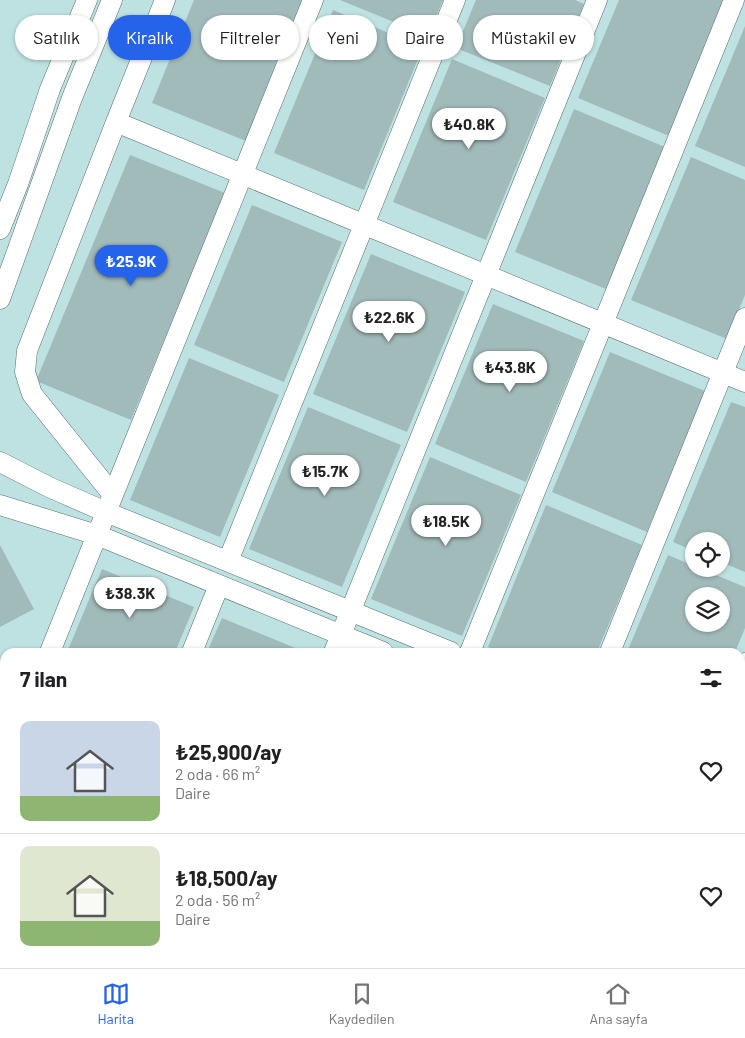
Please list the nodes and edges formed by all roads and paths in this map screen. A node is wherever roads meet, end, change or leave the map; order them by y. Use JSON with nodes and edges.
{"nodes":[{"id":1,"x":87,"y":0,"type":"edge"},
{"id":2,"x":112,"y":0,"type":"edge"},
{"id":3,"x":165,"y":0,"type":"edge"},
{"id":4,"x":313,"y":0,"type":"edge"},
{"id":5,"x":455,"y":0,"type":"edge"},
{"id":6,"x":597,"y":0,"type":"edge"},
{"id":7,"x":734,"y":0,"type":"edge"},
{"id":8,"x":116,"y":122,"type":"junction"},
{"id":9,"x":243,"y":174,"type":"junction"},
{"id":10,"x":1,"y":222,"type":"edge"},
{"id":11,"x":364,"y":224,"type":"junction"},
{"id":12,"x":486,"y":275,"type":"junction"},
{"id":13,"x":0,"y":299,"type":"edge"},
{"id":14,"x":745,"y":318,"type":"edge"},
{"id":15,"x":603,"y":323,"type":"junction"},
{"id":16,"x":723,"y":373,"type":"junction"},
{"id":17,"x":745,"y":382,"type":"edge"},
{"id":18,"x":0,"y":462,"type":"edge"},
{"id":19,"x":110,"y":503,"type":"junction"},
{"id":20,"x":0,"y":506,"type":"edge"},
{"id":21,"x":97,"y":535,"type":"junction"},
{"id":22,"x":228,"y":561,"type":"junction"},
{"id":23,"x":219,"y":585,"type":"junction"},
{"id":24,"x":350,"y":612,"type":"junction"},
{"id":25,"x":337,"y":644,"type":"edge"},
{"id":26,"x":52,"y":648,"type":"edge"},
{"id":27,"x":194,"y":648,"type":"edge"},
{"id":28,"x":360,"y":648,"type":"edge"},
{"id":29,"x":440,"y":648,"type":"edge"},
{"id":30,"x":472,"y":648,"type":"edge"},
{"id":31,"x":612,"y":648,"type":"edge"}],
"edges":[{"from":1,"to":10,"type":"street"},
{"from":2,"to":13,"type":"street"},
{"from":3,"to":8,"type":"street"},
{"from":4,"to":9,"type":"street"},
{"from":5,"to":11,"type":"street"},
{"from":6,"to":12,"type":"street"},
{"from":7,"to":15,"type":"street"},
{"from":8,"to":9,"type":"street"},
{"from":8,"to":19,"type":"street"},
{"from":9,"to":11,"type":"street"},
{"from":9,"to":19,"type":"street"},
{"from":11,"to":12,"type":"street"},
{"from":11,"to":22,"type":"street"},
{"from":12,"to":15,"type":"street"},
{"from":12,"to":24,"type":"street"},
{"from":14,"to":16,"type":"street"},
{"from":15,"to":16,"type":"street"},
{"from":15,"to":30,"type":"street"},
{"from":16,"to":17,"type":"street"},
{"from":16,"to":31,"type":"street"},
{"from":18,"to":19,"type":"street"},
{"from":19,"to":21,"type":"street"},
{"from":19,"to":22,"type":"street"},
{"from":20,"to":21,"type":"street"},
{"from":21,"to":23,"type":"street"},
{"from":21,"to":26,"type":"street"},
{"from":22,"to":24,"type":"street"},
{"from":23,"to":25,"type":"street"},
{"from":23,"to":27,"type":"street"},
{"from":24,"to":25,"type":"street"},
{"from":24,"to":29,"type":"street"},
{"from":25,"to":28,"type":"street"}]}
